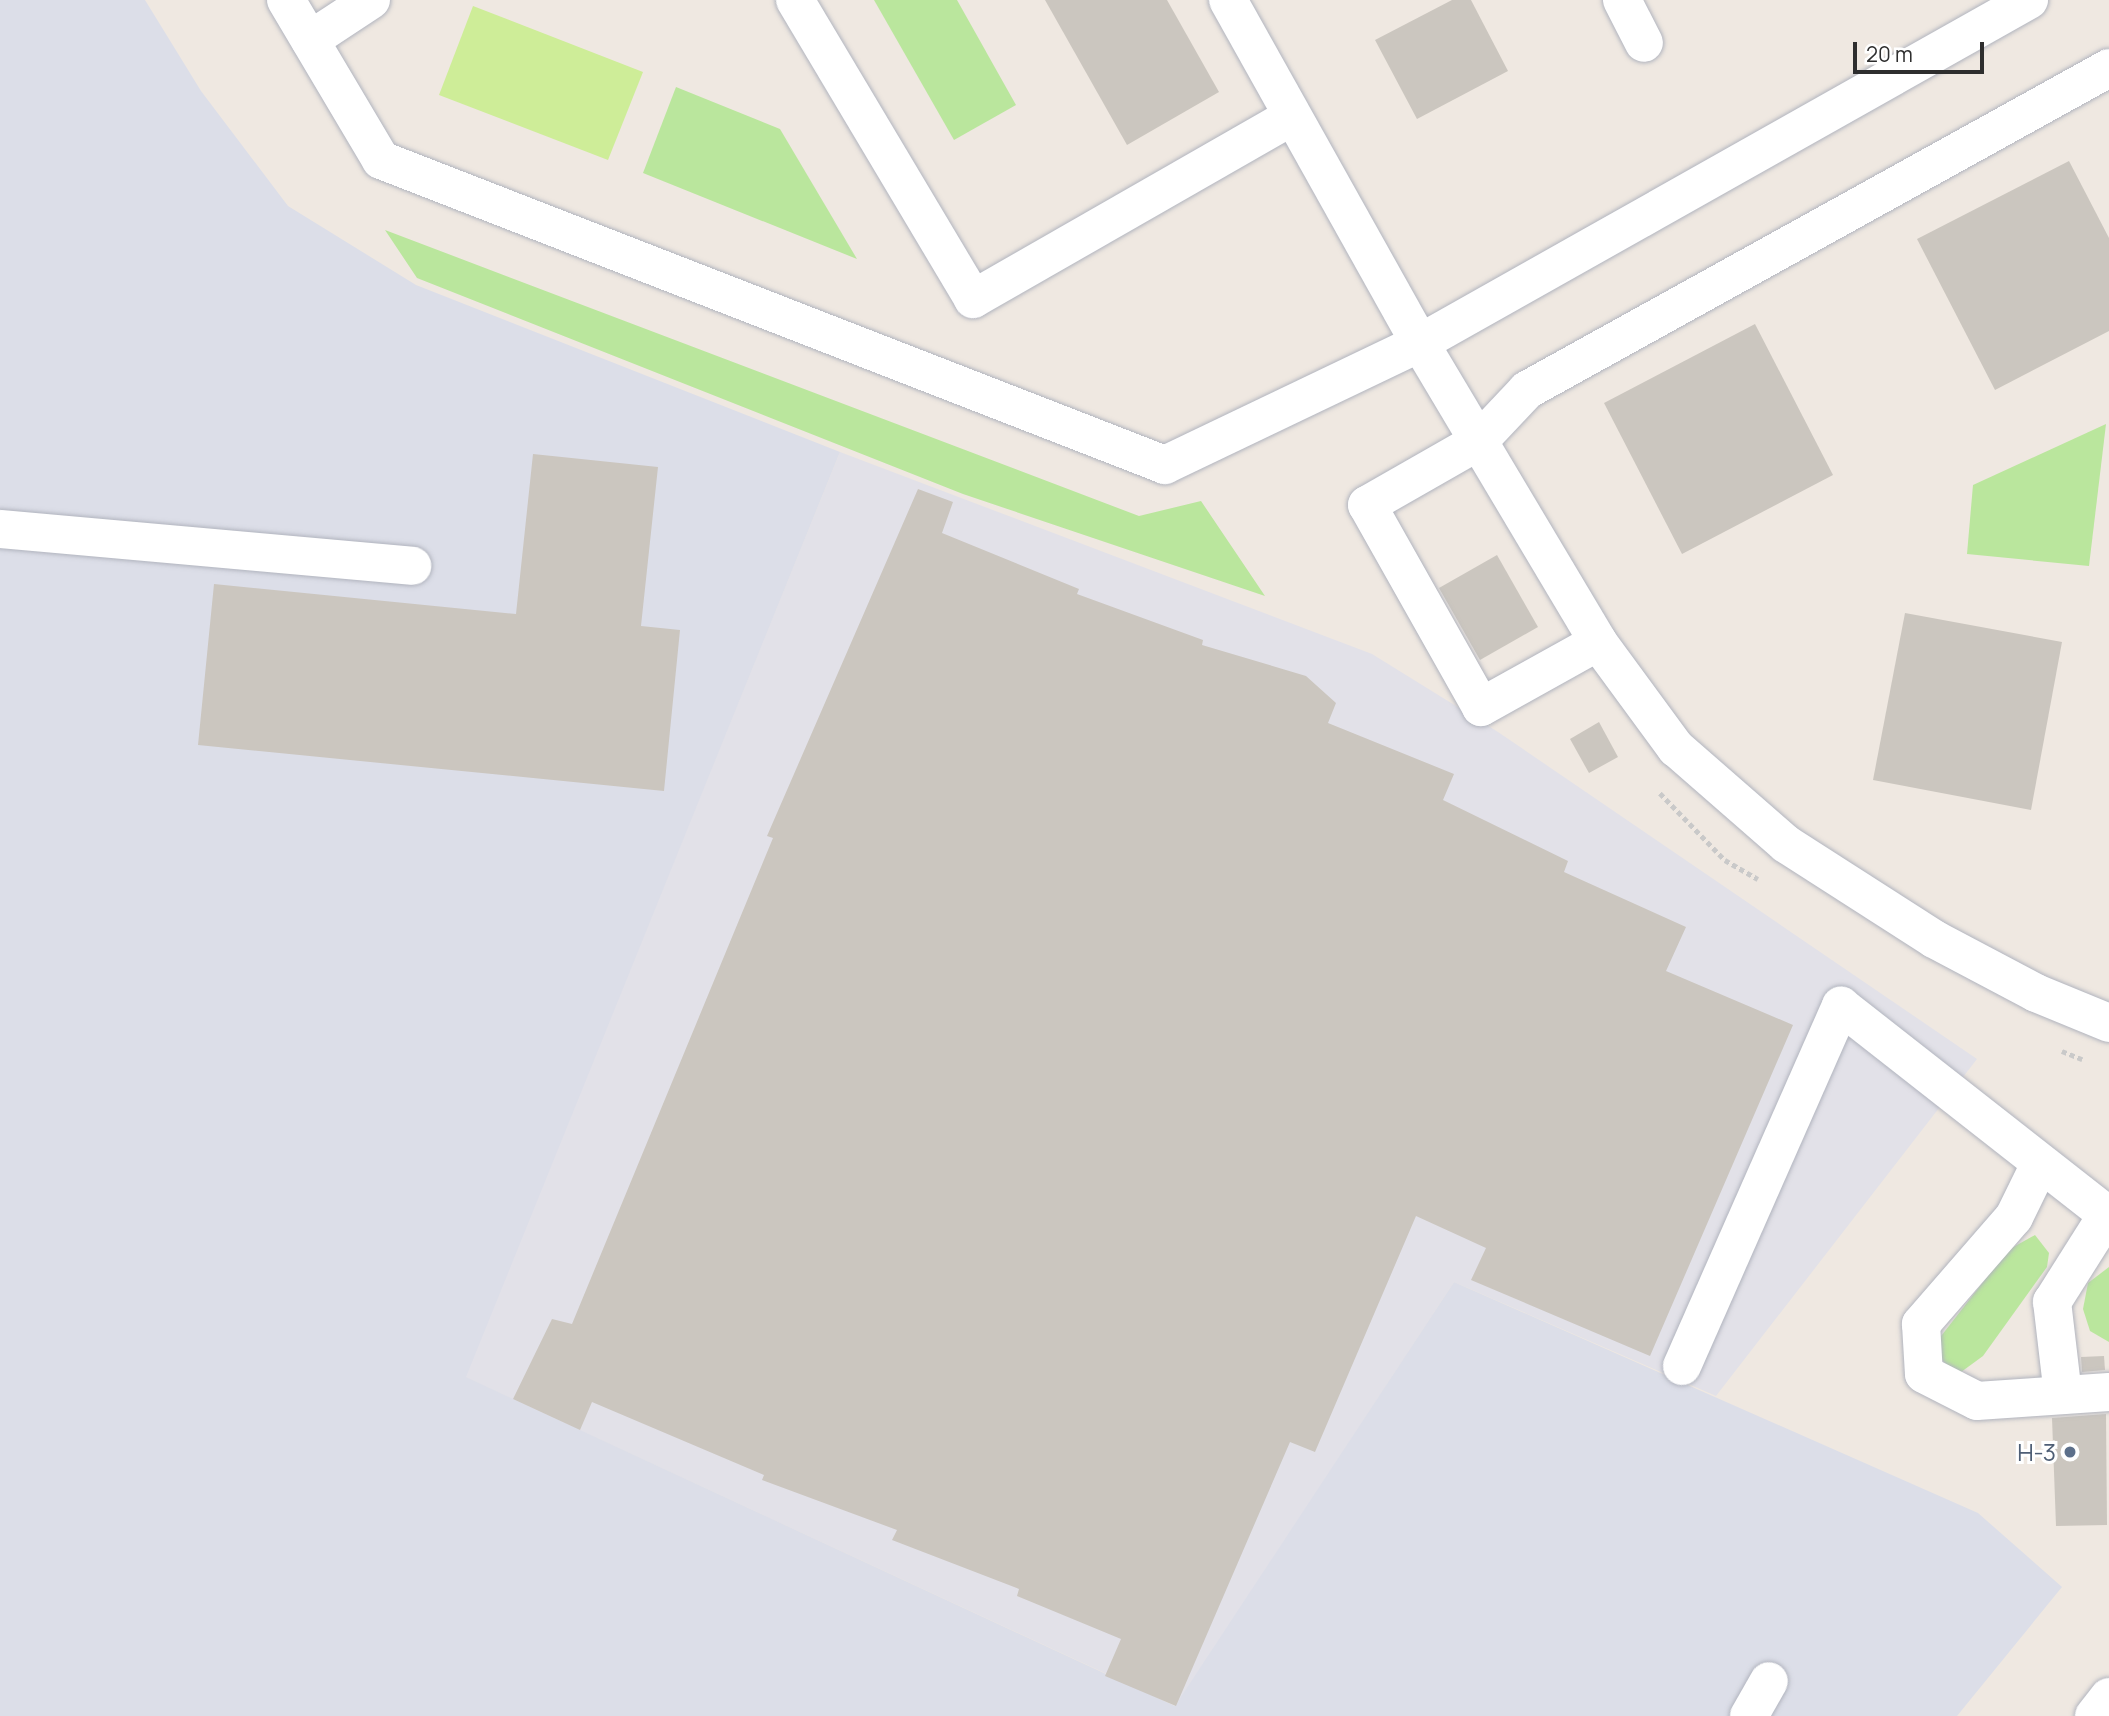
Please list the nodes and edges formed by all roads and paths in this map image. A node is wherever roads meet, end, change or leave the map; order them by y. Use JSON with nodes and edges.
{"nodes":[{"id":1,"x":286,"y":0,"type":"edge"},
{"id":2,"x":371,"y":0,"type":"edge"},
{"id":3,"x":795,"y":0,"type":"edge"},
{"id":4,"x":1228,"y":0,"type":"edge"},
{"id":5,"x":1622,"y":0,"type":"edge"},
{"id":6,"x":2029,"y":0,"type":"edge"},
{"id":7,"x":310,"y":40,"type":"junction"},
{"id":8,"x":1644,"y":43,"type":"dead end"},
{"id":9,"x":2109,"y":68,"type":"edge"},
{"id":10,"x":1291,"y":117,"type":"junction"},
{"id":11,"x":1420,"y":343,"type":"junction"},
{"id":12,"x":1479,"y":441,"type":"junction"},
{"id":13,"x":0,"y":529,"type":"edge"},
{"id":14,"x":412,"y":565,"type":"dead end"},
{"id":15,"x":1598,"y":642,"type":"junction"},
{"id":16,"x":2109,"y":1023,"type":"edge"},
{"id":17,"x":2039,"y":1166,"type":"junction"},
{"id":18,"x":2108,"y":1215,"type":"edge"},
{"id":19,"x":1682,"y":1366,"type":"dead end"},
{"id":20,"x":2109,"y":1392,"type":"edge"},
{"id":21,"x":2063,"y":1395,"type":"junction"},
{"id":22,"x":1769,"y":1681,"type":"dead end"},
{"id":23,"x":2109,"y":1697,"type":"edge"},
{"id":24,"x":1749,"y":1716,"type":"edge"},
{"id":25,"x":2094,"y":1716,"type":"edge"}],
"edges":[{"from":1,"to":7,"type":"street"},
{"from":2,"to":7,"type":"street"},
{"from":3,"to":10,"type":"street"},
{"from":4,"to":10,"type":"street"},
{"from":5,"to":8,"type":"street"},
{"from":6,"to":11,"type":"street"},
{"from":7,"to":11,"type":"street"},
{"from":9,"to":12,"type":"street"},
{"from":10,"to":11,"type":"street"},
{"from":11,"to":12,"type":"street"},
{"from":12,"to":15,"type":"street"},
{"from":12,"to":15,"type":"street"},
{"from":13,"to":14,"type":"street"},
{"from":15,"to":16,"type":"street"},
{"from":17,"to":18,"type":"street"},
{"from":17,"to":19,"type":"street"},
{"from":17,"to":21,"type":"street"},
{"from":18,"to":21,"type":"street"},
{"from":20,"to":21,"type":"street"},
{"from":22,"to":24,"type":"street"},
{"from":23,"to":25,"type":"street"}]}
